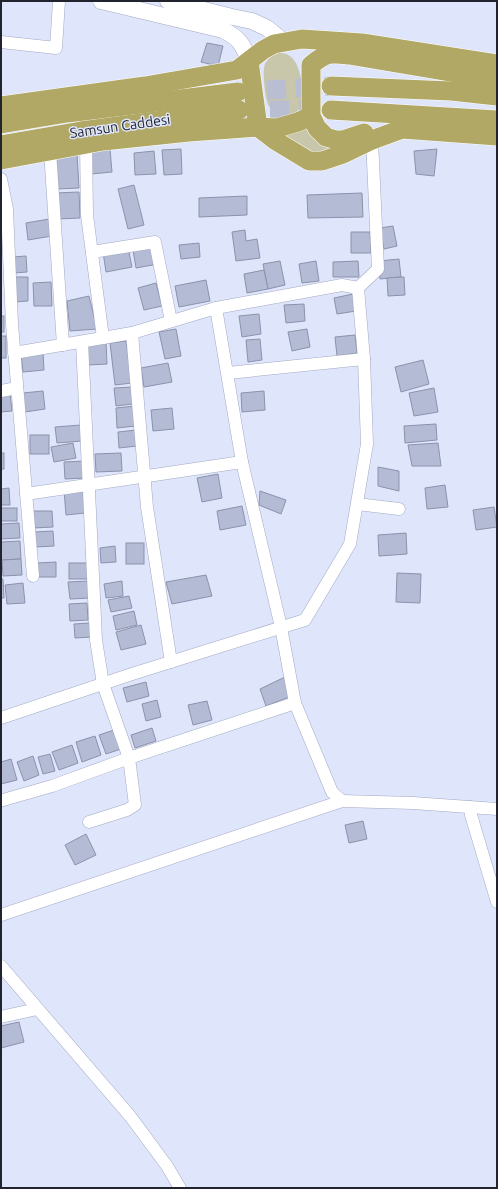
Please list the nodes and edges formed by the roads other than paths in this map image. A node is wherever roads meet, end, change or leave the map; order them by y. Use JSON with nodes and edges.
{"nodes":[{"id":1,"x":58,"y":1,"type":"edge"},
{"id":2,"x":101,"y":1,"type":"edge"},
{"id":3,"x":168,"y":1,"type":"edge"},
{"id":4,"x":1,"y":42,"type":"edge"},
{"id":5,"x":284,"y":42,"type":"junction"},
{"id":6,"x":249,"y":61,"type":"junction"},
{"id":7,"x":497,"y":64,"type":"edge"},
{"id":8,"x":311,"y":65,"type":"junction"},
{"id":9,"x":497,"y":80,"type":"edge"},
{"id":10,"x":331,"y":86,"type":"tunnel mouth"},
{"id":11,"x":497,"y":96,"type":"edge"},
{"id":12,"x":1,"y":106,"type":"edge"},
{"id":13,"x":331,"y":110,"type":"tunnel mouth"},
{"id":14,"x":311,"y":116,"type":"junction"},
{"id":15,"x":497,"y":120,"type":"edge"},
{"id":16,"x":1,"y":124,"type":"edge"},
{"id":17,"x":258,"y":127,"type":"junction"},
{"id":18,"x":497,"y":136,"type":"edge"},
{"id":19,"x":372,"y":140,"type":"junction"},
{"id":20,"x":86,"y":144,"type":"junction"},
{"id":21,"x":1,"y":145,"type":"edge"},
{"id":22,"x":50,"y":151,"type":"junction"},
{"id":23,"x":1,"y":160,"type":"edge"},
{"id":24,"x":1,"y":179,"type":"edge"},
{"id":25,"x":92,"y":252,"type":"junction"},
{"id":26,"x":358,"y":288,"type":"junction"},
{"id":27,"x":216,"y":308,"type":"junction"},
{"id":28,"x":171,"y":321,"type":"junction"},
{"id":29,"x":132,"y":333,"type":"junction"},
{"id":30,"x":103,"y":338,"type":"junction"},
{"id":31,"x":82,"y":342,"type":"junction"},
{"id":32,"x":63,"y":345,"type":"junction"},
{"id":33,"x":14,"y":353,"type":"junction"},
{"id":34,"x":364,"y":359,"type":"junction"},
{"id":35,"x":228,"y":373,"type":"junction"},
{"id":36,"x":17,"y":388,"type":"junction"},
{"id":37,"x":1,"y":391,"type":"edge"},
{"id":38,"x":242,"y":462,"type":"junction"},
{"id":39,"x":144,"y":476,"type":"junction"},
{"id":40,"x":89,"y":485,"type":"junction"},
{"id":41,"x":26,"y":494,"type":"junction"},
{"id":42,"x":357,"y":504,"type":"junction"},
{"id":43,"x":399,"y":509,"type":"dead end"},
{"id":44,"x":33,"y":576,"type":"dead end"},
{"id":45,"x":281,"y":628,"type":"junction"},
{"id":46,"x":171,"y":662,"type":"junction"},
{"id":47,"x":103,"y":684,"type":"junction"},
{"id":48,"x":295,"y":703,"type":"junction"},
{"id":49,"x":1,"y":718,"type":"edge"},
{"id":50,"x":129,"y":758,"type":"junction"},
{"id":51,"x":3,"y":800,"type":"dead end"},
{"id":52,"x":342,"y":801,"type":"junction"},
{"id":53,"x":470,"y":807,"type":"junction"},
{"id":54,"x":497,"y":809,"type":"edge"},
{"id":55,"x":89,"y":822,"type":"dead end"},
{"id":56,"x":497,"y":902,"type":"edge"},
{"id":57,"x":1,"y":915,"type":"edge"},
{"id":58,"x":1,"y":966,"type":"edge"},
{"id":59,"x":37,"y":1009,"type":"junction"},
{"id":60,"x":1,"y":1017,"type":"edge"},
{"id":61,"x":180,"y":1188,"type":"edge"}],
"edges":[{"from":1,"to":4,"type":"street"},
{"from":2,"to":6,"type":"main road"},
{"from":3,"to":5,"type":"main road"},
{"from":5,"to":6,"type":"highway"},
{"from":5,"to":7,"type":"highway"},
{"from":5,"to":8,"type":"highway"},
{"from":6,"to":12,"type":"highway"},
{"from":6,"to":17,"type":"highway"},
{"from":8,"to":9,"type":"highway"},
{"from":8,"to":14,"type":"highway"},
{"from":10,"to":11,"type":"highway"},
{"from":13,"to":15,"type":"highway"},
{"from":14,"to":17,"type":"highway"},
{"from":14,"to":19,"type":"highway"},
{"from":16,"to":21,"type":"highway","name":"Samsun Caddesi"},
{"from":17,"to":19,"type":"highway"},
{"from":17,"to":20,"type":"highway"},
{"from":18,"to":19,"type":"highway"},
{"from":19,"to":26,"type":"street"},
{"from":20,"to":22,"type":"highway"},
{"from":20,"to":25,"type":"street"},
{"from":22,"to":23,"type":"highway"},
{"from":22,"to":32,"type":"street"},
{"from":24,"to":33,"type":"street"},
{"from":25,"to":28,"type":"street"},
{"from":25,"to":30,"type":"street"},
{"from":26,"to":27,"type":"street"},
{"from":26,"to":34,"type":"street"},
{"from":27,"to":28,"type":"street"},
{"from":27,"to":35,"type":"street"},
{"from":28,"to":29,"type":"street"},
{"from":29,"to":30,"type":"street"},
{"from":29,"to":39,"type":"street"},
{"from":30,"to":31,"type":"street"},
{"from":31,"to":32,"type":"street"},
{"from":31,"to":40,"type":"street"},
{"from":32,"to":33,"type":"street"},
{"from":33,"to":36,"type":"street"},
{"from":34,"to":35,"type":"street"},
{"from":34,"to":42,"type":"street"},
{"from":35,"to":38,"type":"street"},
{"from":36,"to":37,"type":"street"},
{"from":36,"to":41,"type":"street"},
{"from":38,"to":39,"type":"street"},
{"from":38,"to":45,"type":"street"},
{"from":39,"to":40,"type":"street"},
{"from":39,"to":46,"type":"street"},
{"from":40,"to":41,"type":"street"},
{"from":40,"to":47,"type":"street"},
{"from":41,"to":44,"type":"street"},
{"from":42,"to":43,"type":"street"},
{"from":42,"to":45,"type":"street"},
{"from":45,"to":46,"type":"street"},
{"from":45,"to":48,"type":"street"},
{"from":46,"to":47,"type":"street"},
{"from":47,"to":49,"type":"street"},
{"from":47,"to":50,"type":"street"},
{"from":48,"to":50,"type":"street"},
{"from":48,"to":52,"type":"street"},
{"from":50,"to":51,"type":"street"},
{"from":50,"to":55,"type":"street"},
{"from":52,"to":53,"type":"street"},
{"from":52,"to":57,"type":"street"},
{"from":53,"to":54,"type":"street"},
{"from":53,"to":56,"type":"street"},
{"from":58,"to":59,"type":"street"},
{"from":59,"to":60,"type":"street"},
{"from":59,"to":61,"type":"street"}]}
